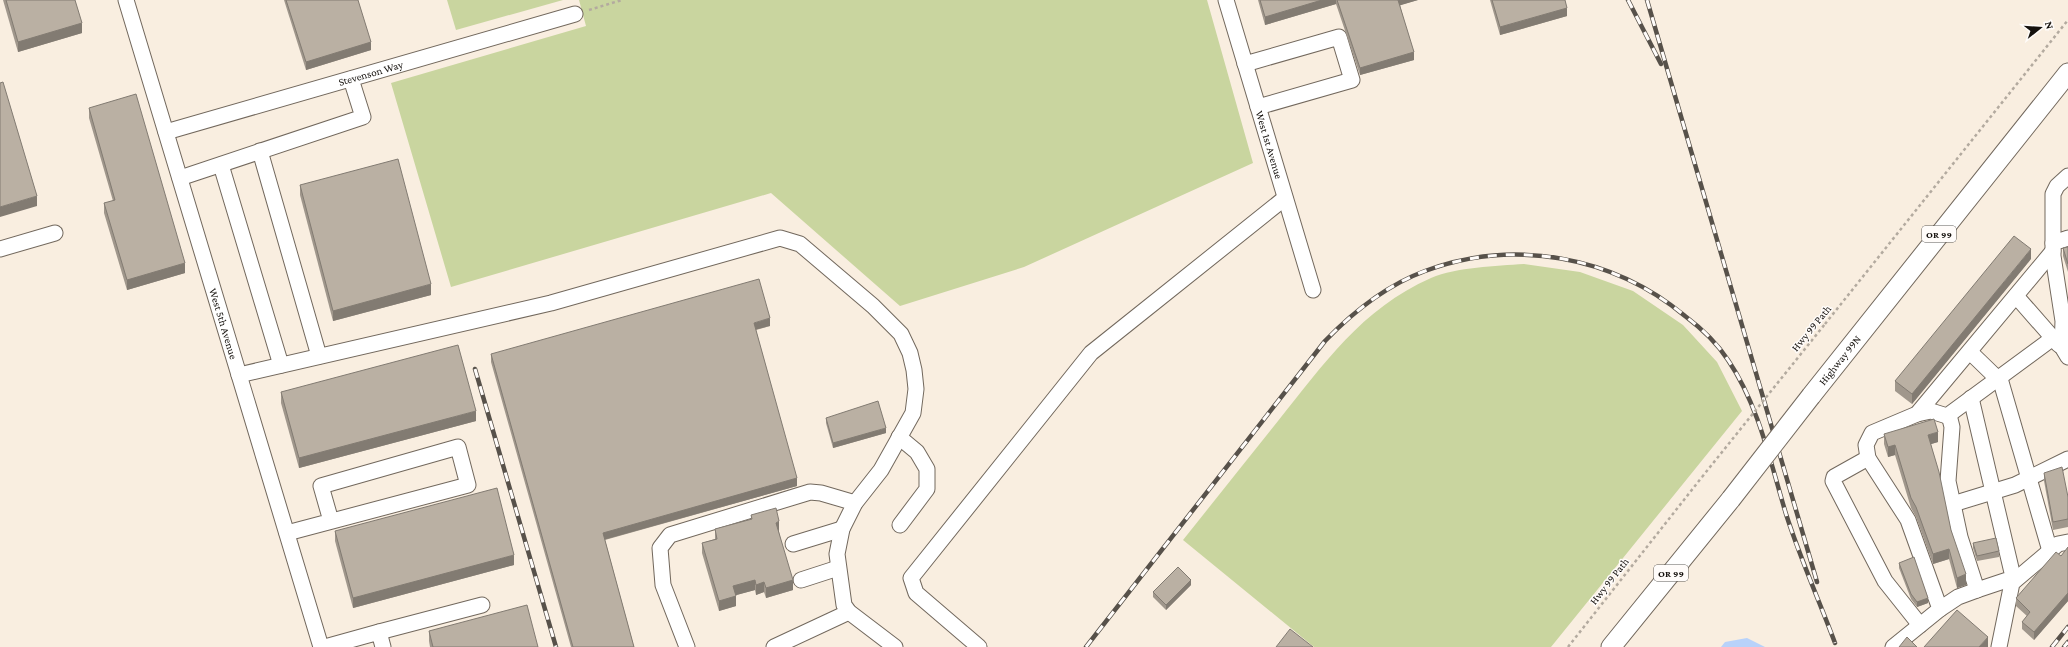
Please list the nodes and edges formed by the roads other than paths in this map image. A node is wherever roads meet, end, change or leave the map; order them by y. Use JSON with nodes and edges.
{"nodes":[{"id":1,"x":126,"y":0,"type":"edge"},
{"id":2,"x":1226,"y":0,"type":"edge"},
{"id":3,"x":575,"y":14,"type":"road end"},
{"id":4,"x":1245,"y":64,"type":"junction"},
{"id":5,"x":2068,"y":73,"type":"edge"},
{"id":6,"x":351,"y":78,"type":"junction"},
{"id":7,"x":1258,"y":107,"type":"junction"},
{"id":8,"x":166,"y":132,"type":"junction"},
{"id":9,"x":260,"y":151,"type":"junction"},
{"id":10,"x":221,"y":164,"type":"junction"},
{"id":11,"x":2068,"y":176,"type":"edge"},
{"id":12,"x":180,"y":178,"type":"junction"},
{"id":13,"x":1285,"y":198,"type":"junction"},
{"id":14,"x":55,"y":233,"type":"dead end"},
{"id":15,"x":2068,"y":238,"type":"edge"},
{"id":16,"x":2053,"y":247,"type":"junction"},
{"id":17,"x":0,"y":250,"type":"edge"},
{"id":18,"x":1313,"y":290,"type":"dead end"},
{"id":19,"x":2016,"y":296,"type":"junction"},
{"id":20,"x":2065,"y":323,"type":"edge"},
{"id":21,"x":2061,"y":347,"type":"edge"},
{"id":22,"x":1970,"y":352,"type":"junction"},
{"id":23,"x":319,"y":356,"type":"junction"},
{"id":24,"x":281,"y":365,"type":"junction"},
{"id":25,"x":239,"y":375,"type":"junction"},
{"id":26,"x":1997,"y":379,"type":"junction"},
{"id":27,"x":1971,"y":398,"type":"junction"},
{"id":28,"x":1917,"y":414,"type":"junction"},
{"id":29,"x":1947,"y":416,"type":"junction"},
{"id":30,"x":900,"y":437,"type":"junction"},
{"id":31,"x":1868,"y":458,"type":"junction"},
{"id":32,"x":2068,"y":459,"type":"edge"},
{"id":33,"x":2029,"y":479,"type":"junction"},
{"id":34,"x":1993,"y":492,"type":"junction"},
{"id":35,"x":855,"y":503,"type":"junction"},
{"id":36,"x":1953,"y":504,"type":"junction"},
{"id":37,"x":331,"y":521,"type":"junction"},
{"id":38,"x":900,"y":525,"type":"dead end"},
{"id":39,"x":842,"y":529,"type":"junction"},
{"id":40,"x":287,"y":533,"type":"junction"},
{"id":41,"x":2068,"y":542,"type":"edge"},
{"id":42,"x":793,"y":544,"type":"dead end"},
{"id":43,"x":2050,"y":550,"type":"junction"},
{"id":44,"x":838,"y":568,"type":"junction"},
{"id":45,"x":801,"y":580,"type":"dead end"},
{"id":46,"x":2014,"y":581,"type":"junction"},
{"id":47,"x":1977,"y":590,"type":"junction"},
{"id":48,"x":482,"y":605,"type":"dead end"},
{"id":49,"x":1940,"y":609,"type":"junction"},
{"id":50,"x":849,"y":612,"type":"junction"},
{"id":51,"x":1920,"y":625,"type":"junction"},
{"id":52,"x":379,"y":632,"type":"junction"},
{"id":53,"x":321,"y":647,"type":"edge"},
{"id":54,"x":325,"y":647,"type":"edge"},
{"id":55,"x":383,"y":647,"type":"edge"},
{"id":56,"x":687,"y":647,"type":"edge"},
{"id":57,"x":774,"y":647,"type":"edge"},
{"id":58,"x":895,"y":647,"type":"edge"},
{"id":59,"x":980,"y":647,"type":"edge"},
{"id":60,"x":1611,"y":647,"type":"edge"},
{"id":61,"x":1893,"y":647,"type":"edge"},
{"id":62,"x":1999,"y":647,"type":"edge"}],
"edges":[{"from":1,"to":8,"type":"street","name":"West 5th Avenue"},
{"from":2,"to":4,"type":"street","name":"West 1st Avenue"},
{"from":3,"to":6,"type":"street","name":"Stevenson Way"},
{"from":4,"to":7,"type":"street","name":"West 1st Avenue"},
{"from":4,"to":7,"type":"street"},
{"from":5,"to":60,"type":"main road","name":"Highway 99N","number":"OR 99","bridge":true},
{"from":6,"to":8,"type":"street","name":"Stevenson Way"},
{"from":6,"to":9,"type":"street"},
{"from":7,"to":13,"type":"street","name":"West 1st Avenue"},
{"from":8,"to":12,"type":"street","name":"West 5th Avenue"},
{"from":9,"to":10,"type":"street"},
{"from":9,"to":23,"type":"street"},
{"from":10,"to":12,"type":"street"},
{"from":10,"to":24,"type":"street"},
{"from":11,"to":16,"type":"street"},
{"from":12,"to":25,"type":"street","name":"West 5th Avenue"},
{"from":13,"to":18,"type":"street","name":"West 1st Avenue"},
{"from":13,"to":59,"type":"street"},
{"from":14,"to":17,"type":"street"},
{"from":15,"to":16,"type":"street"},
{"from":16,"to":19,"type":"street"},
{"from":16,"to":20,"type":"street"},
{"from":19,"to":21,"type":"street"},
{"from":19,"to":22,"type":"street"},
{"from":20,"to":21,"type":"street"},
{"from":21,"to":26,"type":"street"},
{"from":22,"to":26,"type":"street"},
{"from":22,"to":28,"type":"street"},
{"from":23,"to":24,"type":"street"},
{"from":23,"to":30,"type":"street"},
{"from":24,"to":25,"type":"street"},
{"from":25,"to":40,"type":"street","name":"West 5th Avenue"},
{"from":26,"to":27,"type":"street"},
{"from":26,"to":33,"type":"street"},
{"from":27,"to":29,"type":"street"},
{"from":27,"to":34,"type":"street"},
{"from":28,"to":29,"type":"street"},
{"from":28,"to":31,"type":"street"},
{"from":29,"to":36,"type":"street"},
{"from":30,"to":35,"type":"street"},
{"from":30,"to":38,"type":"street"},
{"from":31,"to":49,"type":"street"},
{"from":31,"to":51,"type":"street"},
{"from":32,"to":33,"type":"street"},
{"from":33,"to":34,"type":"street"},
{"from":33,"to":43,"type":"street"},
{"from":34,"to":36,"type":"street"},
{"from":34,"to":46,"type":"street"},
{"from":35,"to":39,"type":"street"},
{"from":35,"to":56,"type":"street"},
{"from":36,"to":47,"type":"street"},
{"from":37,"to":37,"type":"street"},
{"from":37,"to":40,"type":"street"},
{"from":39,"to":42,"type":"street"},
{"from":39,"to":44,"type":"street"},
{"from":40,"to":53,"type":"street","name":"West 5th Avenue"},
{"from":41,"to":43,"type":"street"},
{"from":43,"to":46,"type":"street"},
{"from":44,"to":45,"type":"street"},
{"from":44,"to":50,"type":"street"},
{"from":46,"to":47,"type":"street"},
{"from":46,"to":62,"type":"street"},
{"from":47,"to":49,"type":"street"},
{"from":48,"to":52,"type":"street"},
{"from":49,"to":51,"type":"street"},
{"from":50,"to":57,"type":"street"},
{"from":50,"to":58,"type":"street"},
{"from":51,"to":61,"type":"street"},
{"from":52,"to":54,"type":"street"},
{"from":52,"to":55,"type":"street"}]}
